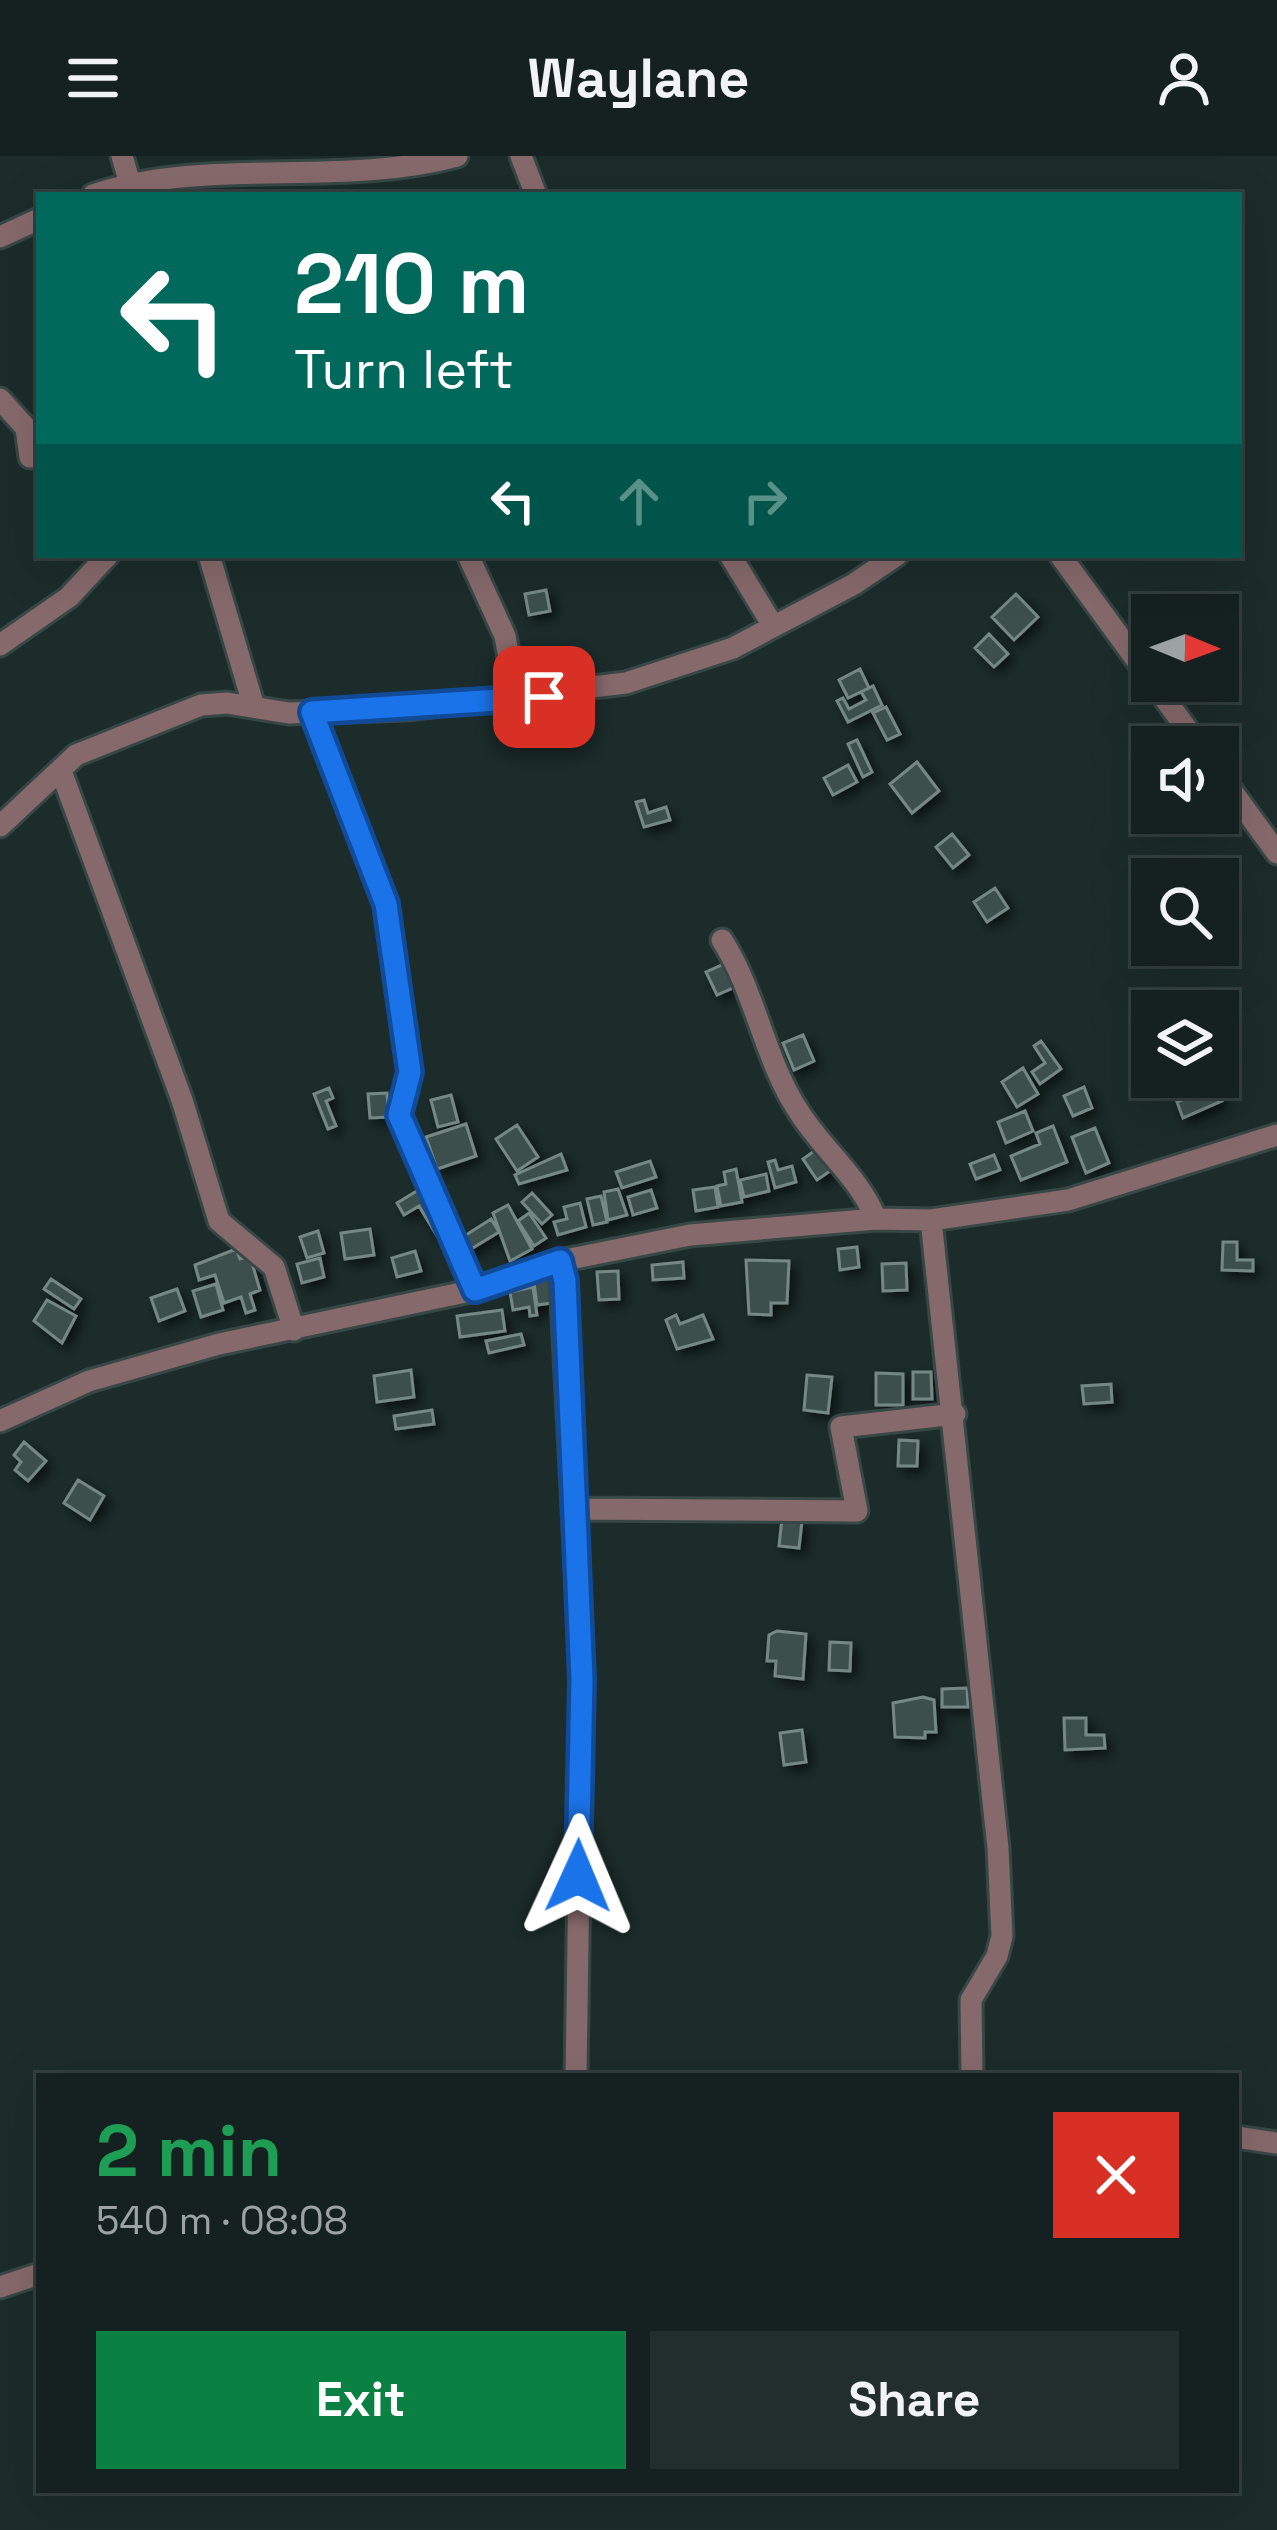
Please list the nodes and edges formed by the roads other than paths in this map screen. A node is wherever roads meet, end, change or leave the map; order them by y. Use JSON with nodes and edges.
{"nodes":[{"id":1,"x":122,"y":156,"type":"edge"},
{"id":2,"x":457,"y":156,"type":"edge"},
{"id":3,"x":521,"y":156,"type":"edge"},
{"id":4,"x":382,"y":170,"type":"junction"},
{"id":5,"x":131,"y":189,"type":"edge"},
{"id":6,"x":388,"y":192,"type":"edge"},
{"id":7,"x":535,"y":192,"type":"edge"},
{"id":8,"x":36,"y":220,"type":"edge"},
{"id":9,"x":0,"y":237,"type":"edge"},
{"id":10,"x":0,"y":399,"type":"edge"},
{"id":11,"x":36,"y":458,"type":"edge"},
{"id":12,"x":105,"y":558,"type":"edge"},
{"id":13,"x":210,"y":558,"type":"edge"},
{"id":14,"x":469,"y":558,"type":"edge"},
{"id":15,"x":732,"y":558,"type":"edge"},
{"id":16,"x":893,"y":558,"type":"edge"},
{"id":17,"x":1062,"y":558,"type":"edge"},
{"id":18,"x":772,"y":624,"type":"junction"},
{"id":19,"x":0,"y":645,"type":"edge"},
{"id":20,"x":516,"y":697,"type":"junction"},
{"id":21,"x":254,"y":707,"type":"junction"},
{"id":22,"x":312,"y":712,"type":"junction"},
{"id":23,"x":1185,"y":726,"type":"edge"},
{"id":24,"x":61,"y":771,"type":"junction"},
{"id":25,"x":1239,"y":801,"type":"edge"},
{"id":26,"x":0,"y":826,"type":"edge"},
{"id":27,"x":1277,"y":853,"type":"edge"},
{"id":28,"x":722,"y":940,"type":"dead end"},
{"id":29,"x":1277,"y":1135,"type":"edge"},
{"id":30,"x":876,"y":1219,"type":"junction"},
{"id":31,"x":931,"y":1220,"type":"junction"},
{"id":32,"x":560,"y":1261,"type":"junction"},
{"id":33,"x":475,"y":1290,"type":"junction"},
{"id":34,"x":294,"y":1330,"type":"junction"},
{"id":35,"x":955,"y":1414,"type":"junction"},
{"id":36,"x":0,"y":1421,"type":"edge"},
{"id":37,"x":575,"y":1509,"type":"junction"},
{"id":38,"x":576,"y":2073,"type":"edge"},
{"id":39,"x":972,"y":2073,"type":"edge"},
{"id":40,"x":1239,"y":2137,"type":"edge"},
{"id":41,"x":1277,"y":2143,"type":"edge"},
{"id":42,"x":36,"y":2275,"type":"edge"},
{"id":43,"x":0,"y":2287,"type":"edge"}],
"edges":[{"from":1,"to":5,"type":"street"},
{"from":2,"to":4,"type":"street"},
{"from":3,"to":7,"type":"street"},
{"from":4,"to":5,"type":"street"},
{"from":4,"to":6,"type":"street"},
{"from":8,"to":9,"type":"street"},
{"from":10,"to":11,"type":"street"},
{"from":12,"to":19,"type":"street"},
{"from":13,"to":21,"type":"street"},
{"from":14,"to":20,"type":"street"},
{"from":15,"to":18,"type":"street"},
{"from":16,"to":18,"type":"street"},
{"from":17,"to":23,"type":"street"},
{"from":18,"to":20,"type":"street"},
{"from":20,"to":22,"type":"street"},
{"from":21,"to":22,"type":"street"},
{"from":21,"to":24,"type":"street"},
{"from":22,"to":33,"type":"street"},
{"from":24,"to":26,"type":"street"},
{"from":24,"to":34,"type":"street"},
{"from":25,"to":27,"type":"street"},
{"from":28,"to":30,"type":"street"},
{"from":29,"to":31,"type":"street"},
{"from":30,"to":31,"type":"street"},
{"from":30,"to":32,"type":"street"},
{"from":31,"to":35,"type":"street"},
{"from":32,"to":33,"type":"street"},
{"from":32,"to":37,"type":"street"},
{"from":33,"to":34,"type":"street"},
{"from":34,"to":36,"type":"street"},
{"from":35,"to":37,"type":"street"},
{"from":35,"to":39,"type":"street"},
{"from":37,"to":38,"type":"street"},
{"from":40,"to":41,"type":"street"},
{"from":42,"to":43,"type":"street"}]}
